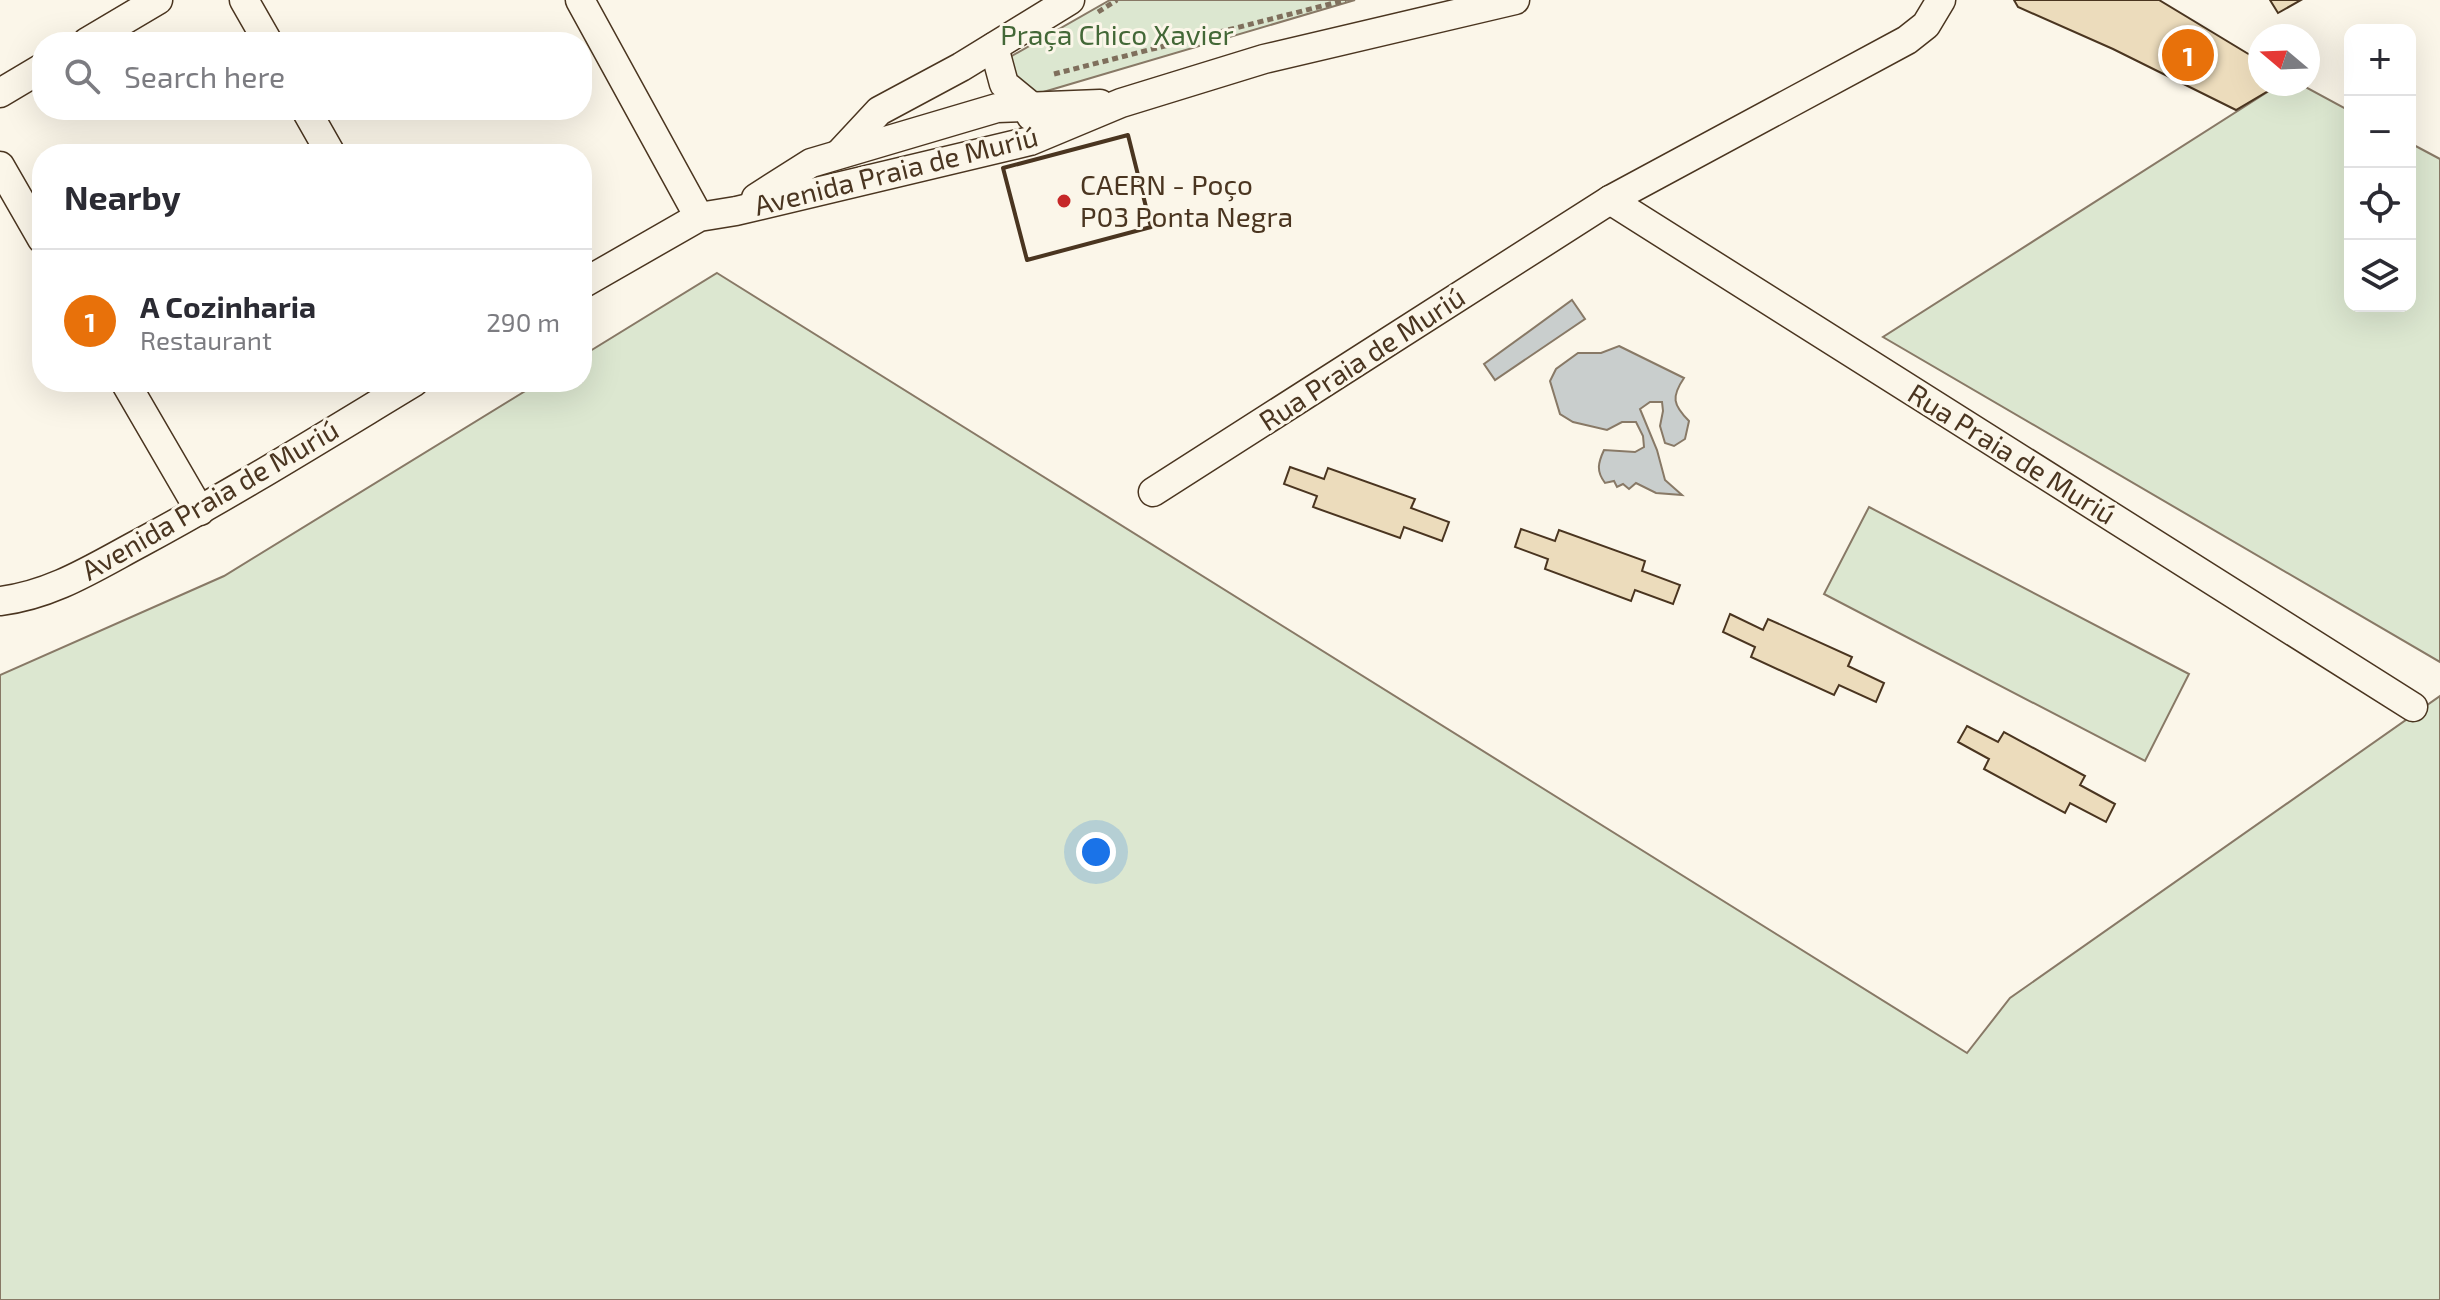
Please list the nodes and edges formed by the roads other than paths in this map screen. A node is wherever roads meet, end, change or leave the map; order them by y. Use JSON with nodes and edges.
{"nodes":[{"id":1,"x":158,"y":0,"type":"edge"},
{"id":2,"x":244,"y":0,"type":"edge"},
{"id":3,"x":580,"y":0,"type":"edge"},
{"id":4,"x":1515,"y":0,"type":"edge"},
{"id":5,"x":1939,"y":4,"type":"edge"},
{"id":6,"x":1080,"y":8,"type":"edge"},
{"id":7,"x":104,"y":32,"type":"edge"},
{"id":8,"x":262,"y":32,"type":"edge"},
{"id":9,"x":994,"y":47,"type":"junction"},
{"id":10,"x":961,"y":67,"type":"junction"},
{"id":11,"x":32,"y":74,"type":"edge"},
{"id":12,"x":0,"y":93,"type":"edge"},
{"id":13,"x":1121,"y":103,"type":"junction"},
{"id":14,"x":1032,"y":107,"type":"junction"},
{"id":15,"x":963,"y":118,"type":"junction"},
{"id":16,"x":312,"y":120,"type":"edge"},
{"id":17,"x":1030,"y":141,"type":"junction"},
{"id":18,"x":325,"y":144,"type":"edge"},
{"id":19,"x":970,"y":154,"type":"junction"},
{"id":20,"x":837,"y":156,"type":"junction"},
{"id":21,"x":0,"y":166,"type":"edge"},
{"id":22,"x":1610,"y":200,"type":"junction"},
{"id":23,"x":736,"y":211,"type":"junction"},
{"id":24,"x":699,"y":217,"type":"junction"},
{"id":25,"x":32,"y":222,"type":"edge"},
{"id":26,"x":592,"y":278,"type":"edge"},
{"id":27,"x":131,"y":392,"type":"edge"},
{"id":28,"x":397,"y":392,"type":"edge"},
{"id":29,"x":1153,"y":492,"type":"dead end"},
{"id":30,"x":200,"y":511,"type":"junction"},
{"id":31,"x":0,"y":601,"type":"edge"},
{"id":32,"x":2413,"y":707,"type":"dead end"}],
"edges":[{"from":1,"to":7,"type":"street"},
{"from":2,"to":8,"type":"street"},
{"from":3,"to":24,"type":"street"},
{"from":4,"to":13,"type":"street","name":"Avenida Praia de Muriú"},
{"from":5,"to":22,"type":"street","name":"Rua Praia de Muriú"},
{"from":6,"to":9,"type":"street"},
{"from":9,"to":10,"type":"street"},
{"from":9,"to":14,"type":"street"},
{"from":10,"to":15,"type":"street"},
{"from":10,"to":20,"type":"street"},
{"from":11,"to":12,"type":"street"},
{"from":13,"to":14,"type":"street","name":"Avenida Praia de Muriú"},
{"from":13,"to":17,"type":"street","name":"Avenida Praia de Muriú"},
{"from":14,"to":15,"type":"street","name":"Avenida Praia de Muriú"},
{"from":14,"to":17,"type":"street"},
{"from":15,"to":19,"type":"street"},
{"from":15,"to":20,"type":"street","name":"Avenida Praia de Muriú"},
{"from":16,"to":18,"type":"street"},
{"from":17,"to":19,"type":"street","name":"Avenida Praia de Muriú"},
{"from":19,"to":23,"type":"street","name":"Avenida Praia de Muriú"},
{"from":20,"to":23,"type":"street","name":"Avenida Praia de Muriú"},
{"from":21,"to":25,"type":"street"},
{"from":22,"to":29,"type":"street","name":"Rua Praia de Muriú"},
{"from":22,"to":32,"type":"street","name":"Rua Praia de Muriú"},
{"from":23,"to":24,"type":"street"},
{"from":24,"to":26,"type":"street"},
{"from":27,"to":30,"type":"street"},
{"from":28,"to":30,"type":"street","name":"Avenida Praia de Muriú"},
{"from":30,"to":31,"type":"street","name":"Avenida Praia de Muriú"}]}
